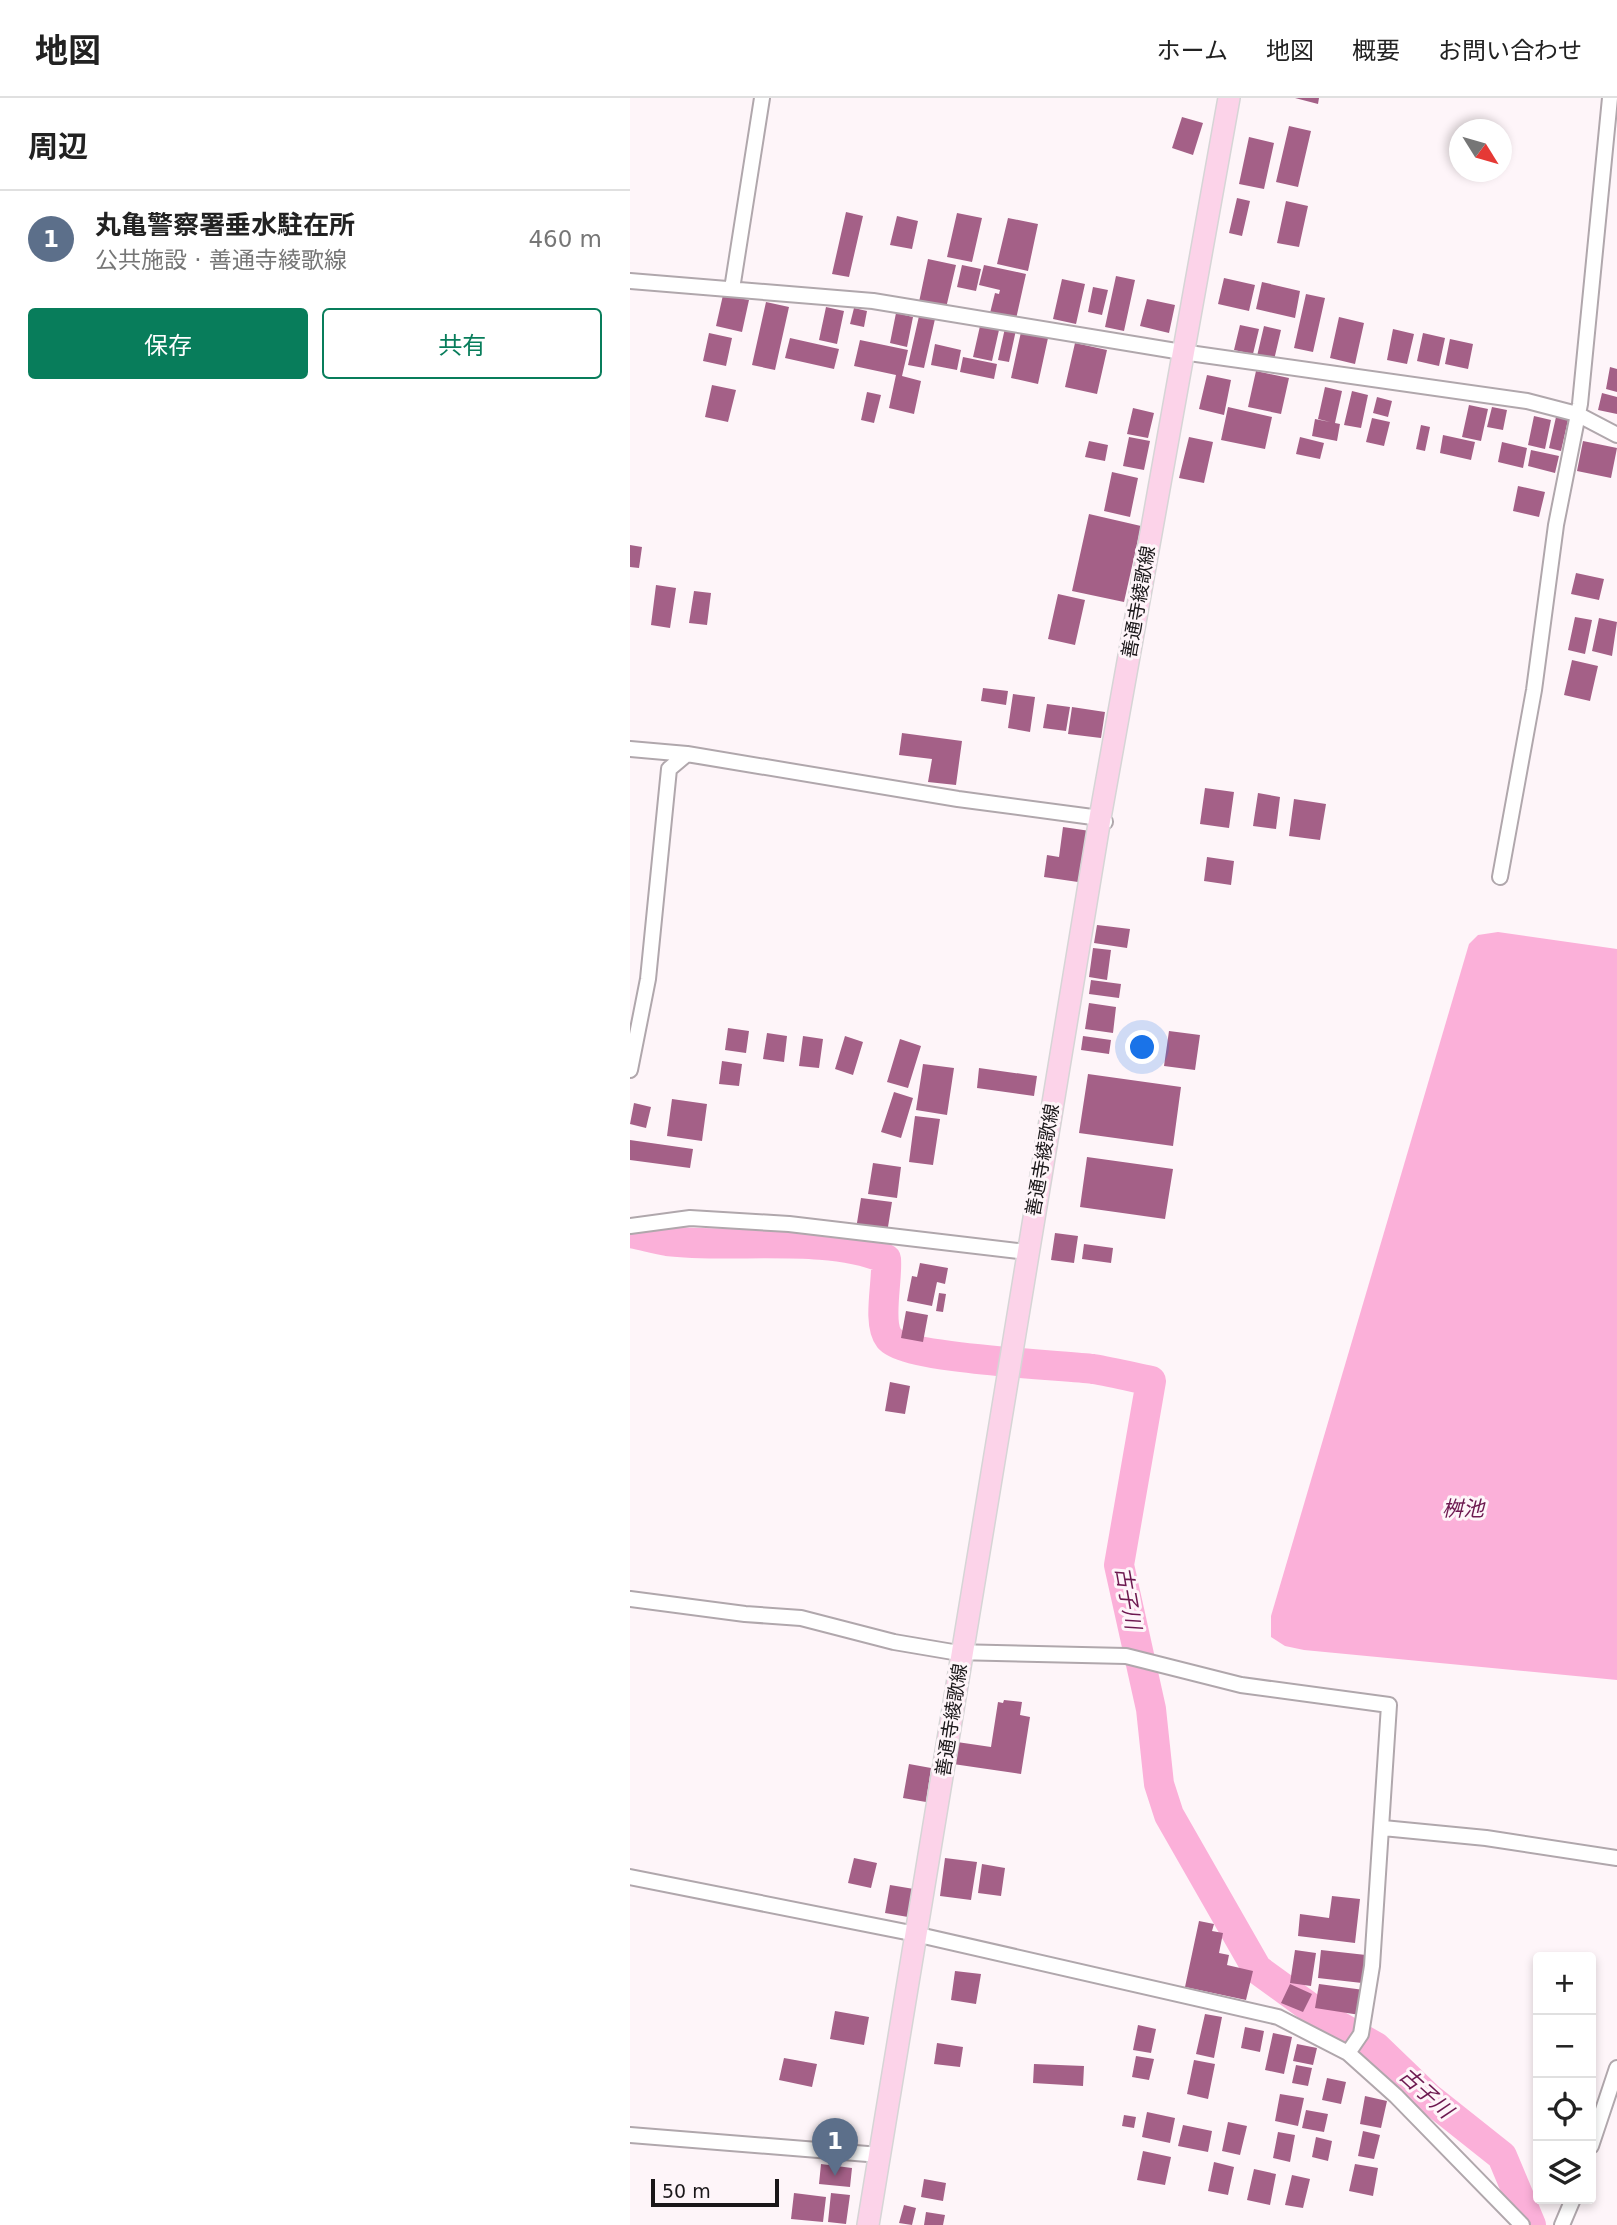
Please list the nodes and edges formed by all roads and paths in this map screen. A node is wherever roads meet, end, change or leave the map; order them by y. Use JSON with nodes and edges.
{"nodes":[{"id":1,"x":762,"y":98,"type":"edge"},
{"id":2,"x":1229,"y":98,"type":"edge"},
{"id":3,"x":1610,"y":98,"type":"edge"},
{"id":4,"x":630,"y":281,"type":"edge"},
{"id":5,"x":732,"y":289,"type":"junction"},
{"id":6,"x":1182,"y":352,"type":"junction"},
{"id":7,"x":1577,"y":414,"type":"junction"},
{"id":8,"x":1617,"y":435,"type":"edge"},
{"id":9,"x":630,"y":749,"type":"edge"},
{"id":10,"x":687,"y":754,"type":"junction"},
{"id":11,"x":1105,"y":821,"type":"junction"},
{"id":12,"x":1500,"y":877,"type":"dead end"},
{"id":13,"x":630,"y":1070,"type":"edge"},
{"id":14,"x":630,"y":1226,"type":"edge"},
{"id":15,"x":1027,"y":1252,"type":"junction"},
{"id":16,"x":630,"y":1598,"type":"edge"},
{"id":17,"x":963,"y":1652,"type":"junction"},
{"id":18,"x":1383,"y":1828,"type":"junction"},
{"id":19,"x":1617,"y":1858,"type":"edge"},
{"id":20,"x":630,"y":1877,"type":"edge"},
{"id":21,"x":916,"y":1936,"type":"junction"},
{"id":22,"x":1348,"y":2053,"type":"junction"},
{"id":23,"x":1617,"y":2068,"type":"edge"},
{"id":24,"x":630,"y":2135,"type":"edge"},
{"id":25,"x":1593,"y":2141,"type":"edge"},
{"id":26,"x":880,"y":2155,"type":"junction"},
{"id":27,"x":1571,"y":2204,"type":"edge"},
{"id":28,"x":868,"y":2225,"type":"edge"},
{"id":29,"x":1522,"y":2225,"type":"edge"},
{"id":30,"x":1564,"y":2225,"type":"edge"}],
"edges":[{"from":1,"to":5,"type":"street"},
{"from":2,"to":6,"type":"main road","name":"善通寺綾歌線"},
{"from":3,"to":7,"type":"street"},
{"from":4,"to":5,"type":"street"},
{"from":5,"to":6,"type":"street"},
{"from":6,"to":7,"type":"street"},
{"from":6,"to":11,"type":"main road","name":"善通寺綾歌線"},
{"from":7,"to":8,"type":"street"},
{"from":7,"to":12,"type":"street"},
{"from":9,"to":10,"type":"street"},
{"from":10,"to":11,"type":"street"},
{"from":10,"to":13,"type":"street"},
{"from":11,"to":15,"type":"main road","name":"善通寺綾歌線"},
{"from":14,"to":15,"type":"street"},
{"from":15,"to":17,"type":"main road","name":"善通寺綾歌線"},
{"from":16,"to":17,"type":"street"},
{"from":17,"to":18,"type":"street"},
{"from":17,"to":21,"type":"main road","name":"善通寺綾歌線"},
{"from":18,"to":19,"type":"street"},
{"from":18,"to":22,"type":"street"},
{"from":20,"to":21,"type":"street"},
{"from":21,"to":22,"type":"street"},
{"from":21,"to":26,"type":"main road","name":"善通寺綾歌線"},
{"from":22,"to":29,"type":"street"},
{"from":23,"to":25,"type":"street"},
{"from":24,"to":26,"type":"street"},
{"from":26,"to":28,"type":"main road","name":"善通寺綾歌線"},
{"from":27,"to":30,"type":"street"}]}
